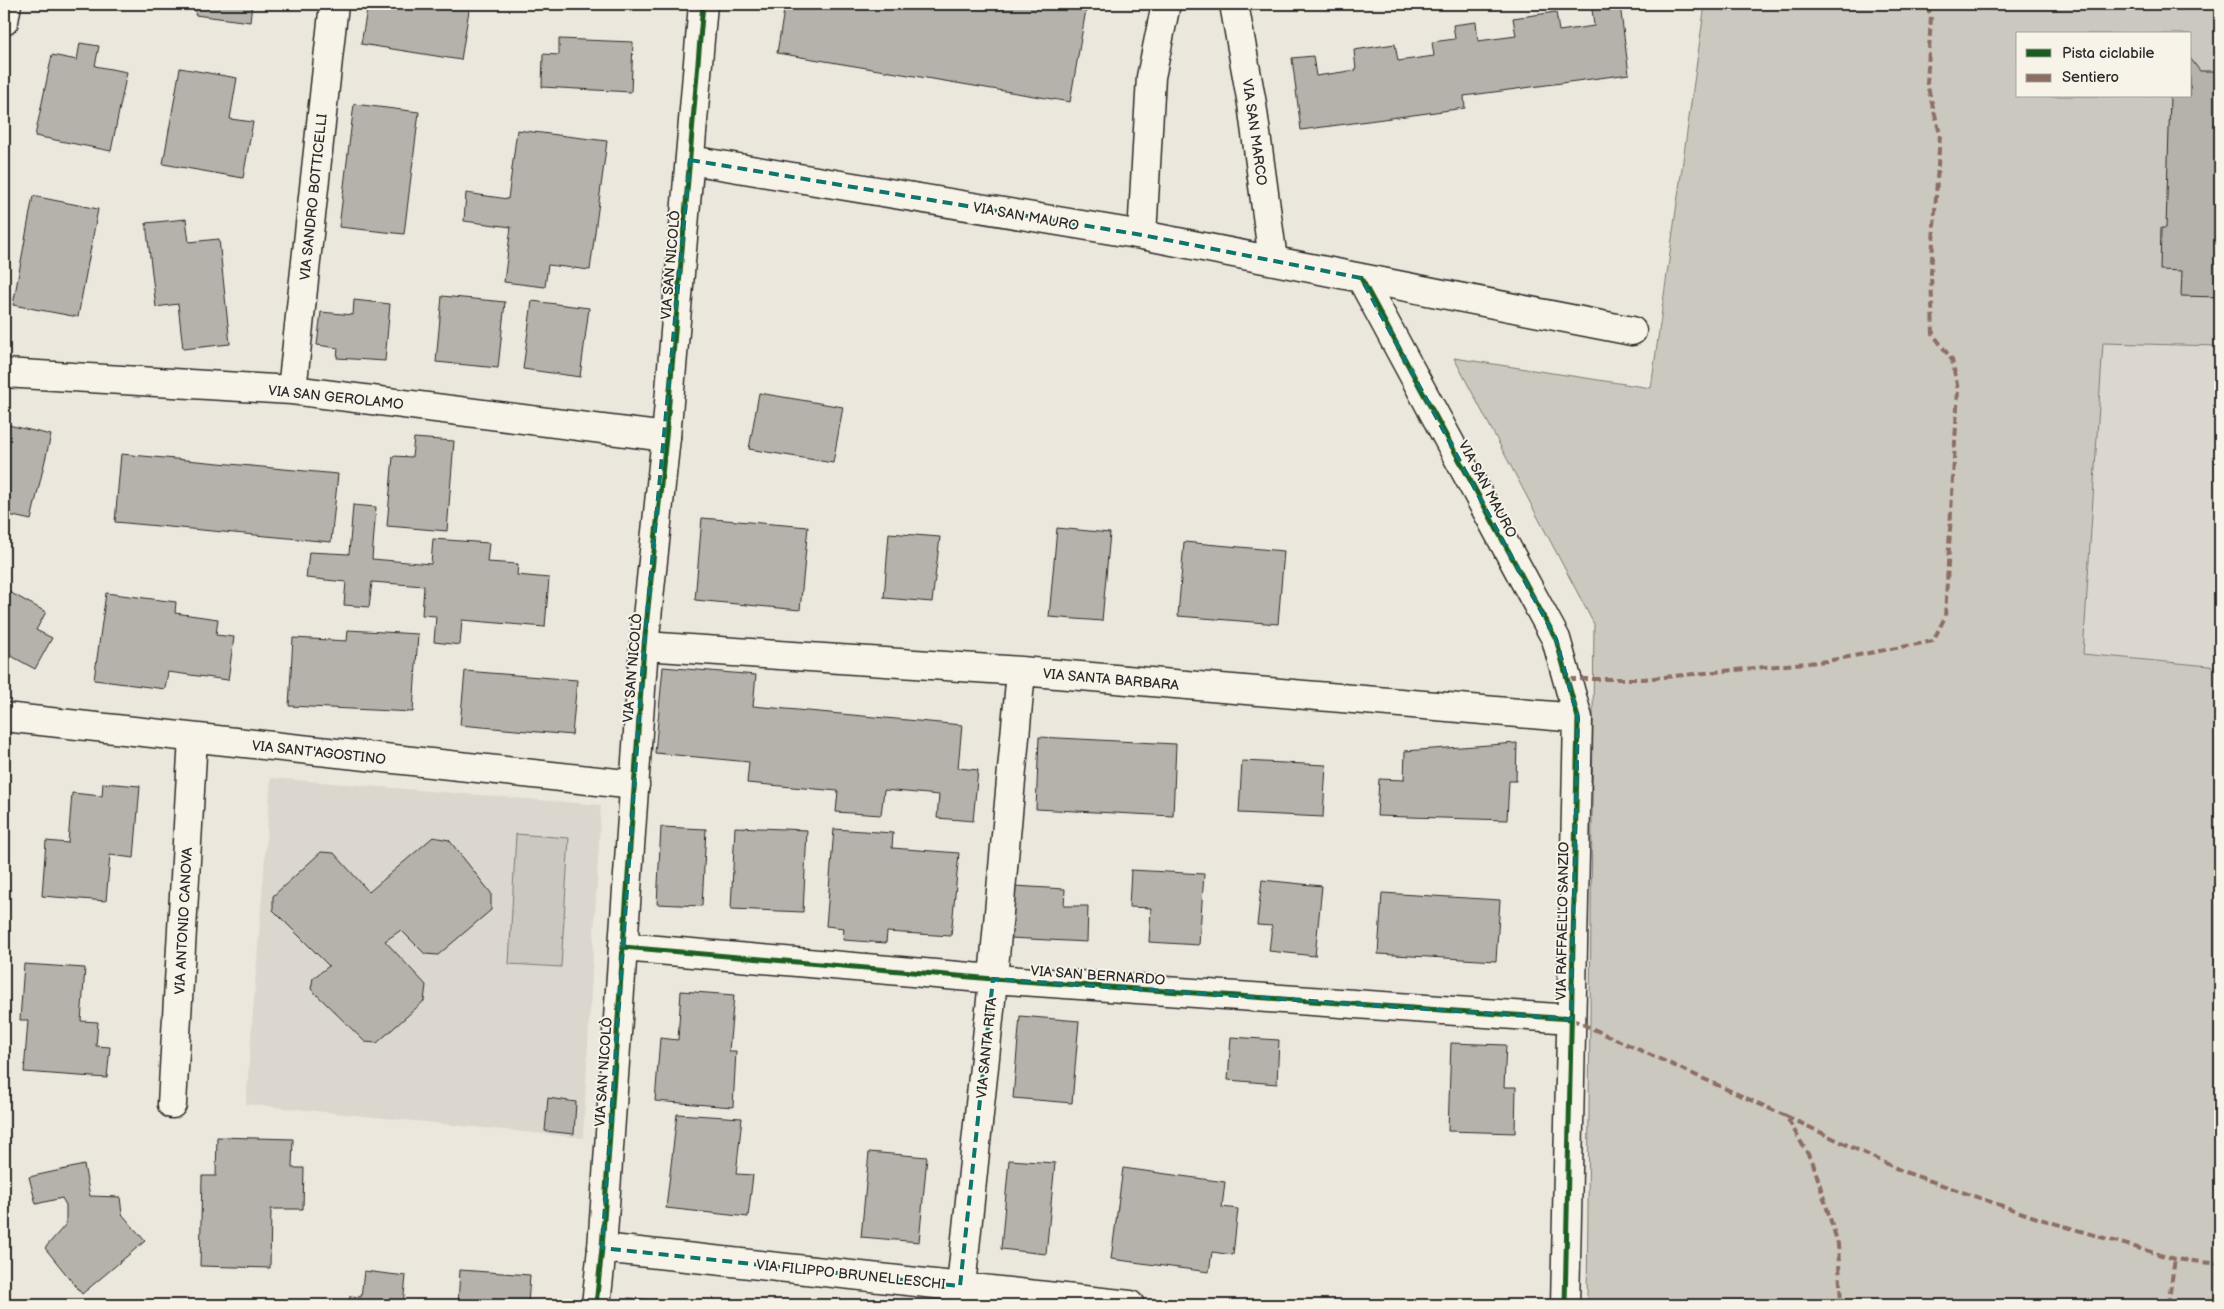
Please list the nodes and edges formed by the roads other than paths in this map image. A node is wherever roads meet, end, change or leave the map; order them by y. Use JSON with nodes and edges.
{"nodes":[{"id":1,"x":7,"y":4,"type":"edge"},
{"id":2,"x":334,"y":4,"type":"edge"},
{"id":3,"x":703,"y":4,"type":"edge"},
{"id":4,"x":1166,"y":4,"type":"edge"},
{"id":5,"x":1234,"y":4,"type":"edge"},
{"id":6,"x":4,"y":21,"type":"edge"},
{"id":7,"x":690,"y":160,"type":"junction"},
{"id":8,"x":1142,"y":235,"type":"junction"},
{"id":9,"x":1273,"y":260,"type":"junction"},
{"id":10,"x":1361,"y":278,"type":"junction"},
{"id":11,"x":1632,"y":331,"type":"dead end"},
{"id":12,"x":4,"y":373,"type":"edge"},
{"id":13,"x":292,"y":390,"type":"junction"},
{"id":14,"x":666,"y":437,"type":"junction"},
{"id":15,"x":644,"y":646,"type":"junction"},
{"id":16,"x":1021,"y":671,"type":"junction"},
{"id":17,"x":4,"y":718,"type":"edge"},
{"id":18,"x":1578,"y":718,"type":"junction"},
{"id":19,"x":193,"y":738,"type":"junction"},
{"id":20,"x":635,"y":785,"type":"junction"},
{"id":21,"x":623,"y":947,"type":"junction"},
{"id":22,"x":993,"y":979,"type":"junction"},
{"id":23,"x":1572,"y":1019,"type":"junction"},
{"id":24,"x":172,"y":1104,"type":"dead end"},
{"id":25,"x":602,"y":1248,"type":"junction"},
{"id":26,"x":959,"y":1296,"type":"edge"},
{"id":27,"x":596,"y":1305,"type":"edge"},
{"id":28,"x":1130,"y":1305,"type":"edge"},
{"id":29,"x":1565,"y":1305,"type":"edge"}],
"edges":[{"from":1,"to":6,"type":"street"},
{"from":2,"to":13,"type":"street","name":"VIA SANDRO BOTTICELLI"},
{"from":3,"to":7,"type":"street","name":"VIA SAN NICOLÒ"},
{"from":4,"to":8,"type":"street"},
{"from":5,"to":9,"type":"street","name":"VIA SAN MARCO"},
{"from":7,"to":8,"type":"street","name":"VIA SAN MAURO"},
{"from":7,"to":14,"type":"street","name":"VIA SAN NICOLÒ"},
{"from":8,"to":9,"type":"street","name":"VIA SAN MAURO"},
{"from":9,"to":10,"type":"street","name":"VIA SAN MAURO"},
{"from":10,"to":11,"type":"street","name":"VIA SAN MAURO"},
{"from":10,"to":18,"type":"street","name":"VIA SAN MAURO"},
{"from":12,"to":13,"type":"street","name":"VIA SAN GEROLAMO"},
{"from":13,"to":14,"type":"street","name":"VIA SAN GEROLAMO"},
{"from":14,"to":15,"type":"street","name":"VIA SAN NICOLÒ"},
{"from":15,"to":16,"type":"street","name":"VIA SANTA BARBARA"},
{"from":15,"to":20,"type":"street","name":"VIA SAN NICOLÒ"},
{"from":16,"to":18,"type":"street","name":"VIA SANTA BARBARA"},
{"from":16,"to":22,"type":"street","name":"VIA SANTA RITA"},
{"from":17,"to":19,"type":"street","name":"VIA SANT'AGOSTINO"},
{"from":18,"to":23,"type":"street","name":"VIA RAFFAELLO SANZIO"},
{"from":19,"to":20,"type":"street","name":"VIA SANT'AGOSTINO"},
{"from":19,"to":24,"type":"street","name":"VIA ANTONIO CANOVA"},
{"from":20,"to":21,"type":"street","name":"VIA SAN NICOLÒ"},
{"from":21,"to":22,"type":"street","name":"VIA SAN BERNARDO"},
{"from":21,"to":25,"type":"street","name":"VIA SAN NICOLÒ"},
{"from":22,"to":23,"type":"street","name":"VIA SAN BERNARDO"},
{"from":22,"to":26,"type":"street","name":"VIA SANTA RITA"},
{"from":23,"to":29,"type":"street","name":"VIA RAFFAELLO SANZIO"},
{"from":25,"to":26,"type":"street","name":"VIA FILIPPO BRUNELLESCHI"},
{"from":25,"to":27,"type":"street","name":"VIA SAN NICOLÒ"},
{"from":26,"to":28,"type":"street","name":"VIA FILIPPO BRUNELLESCHI"}]}
